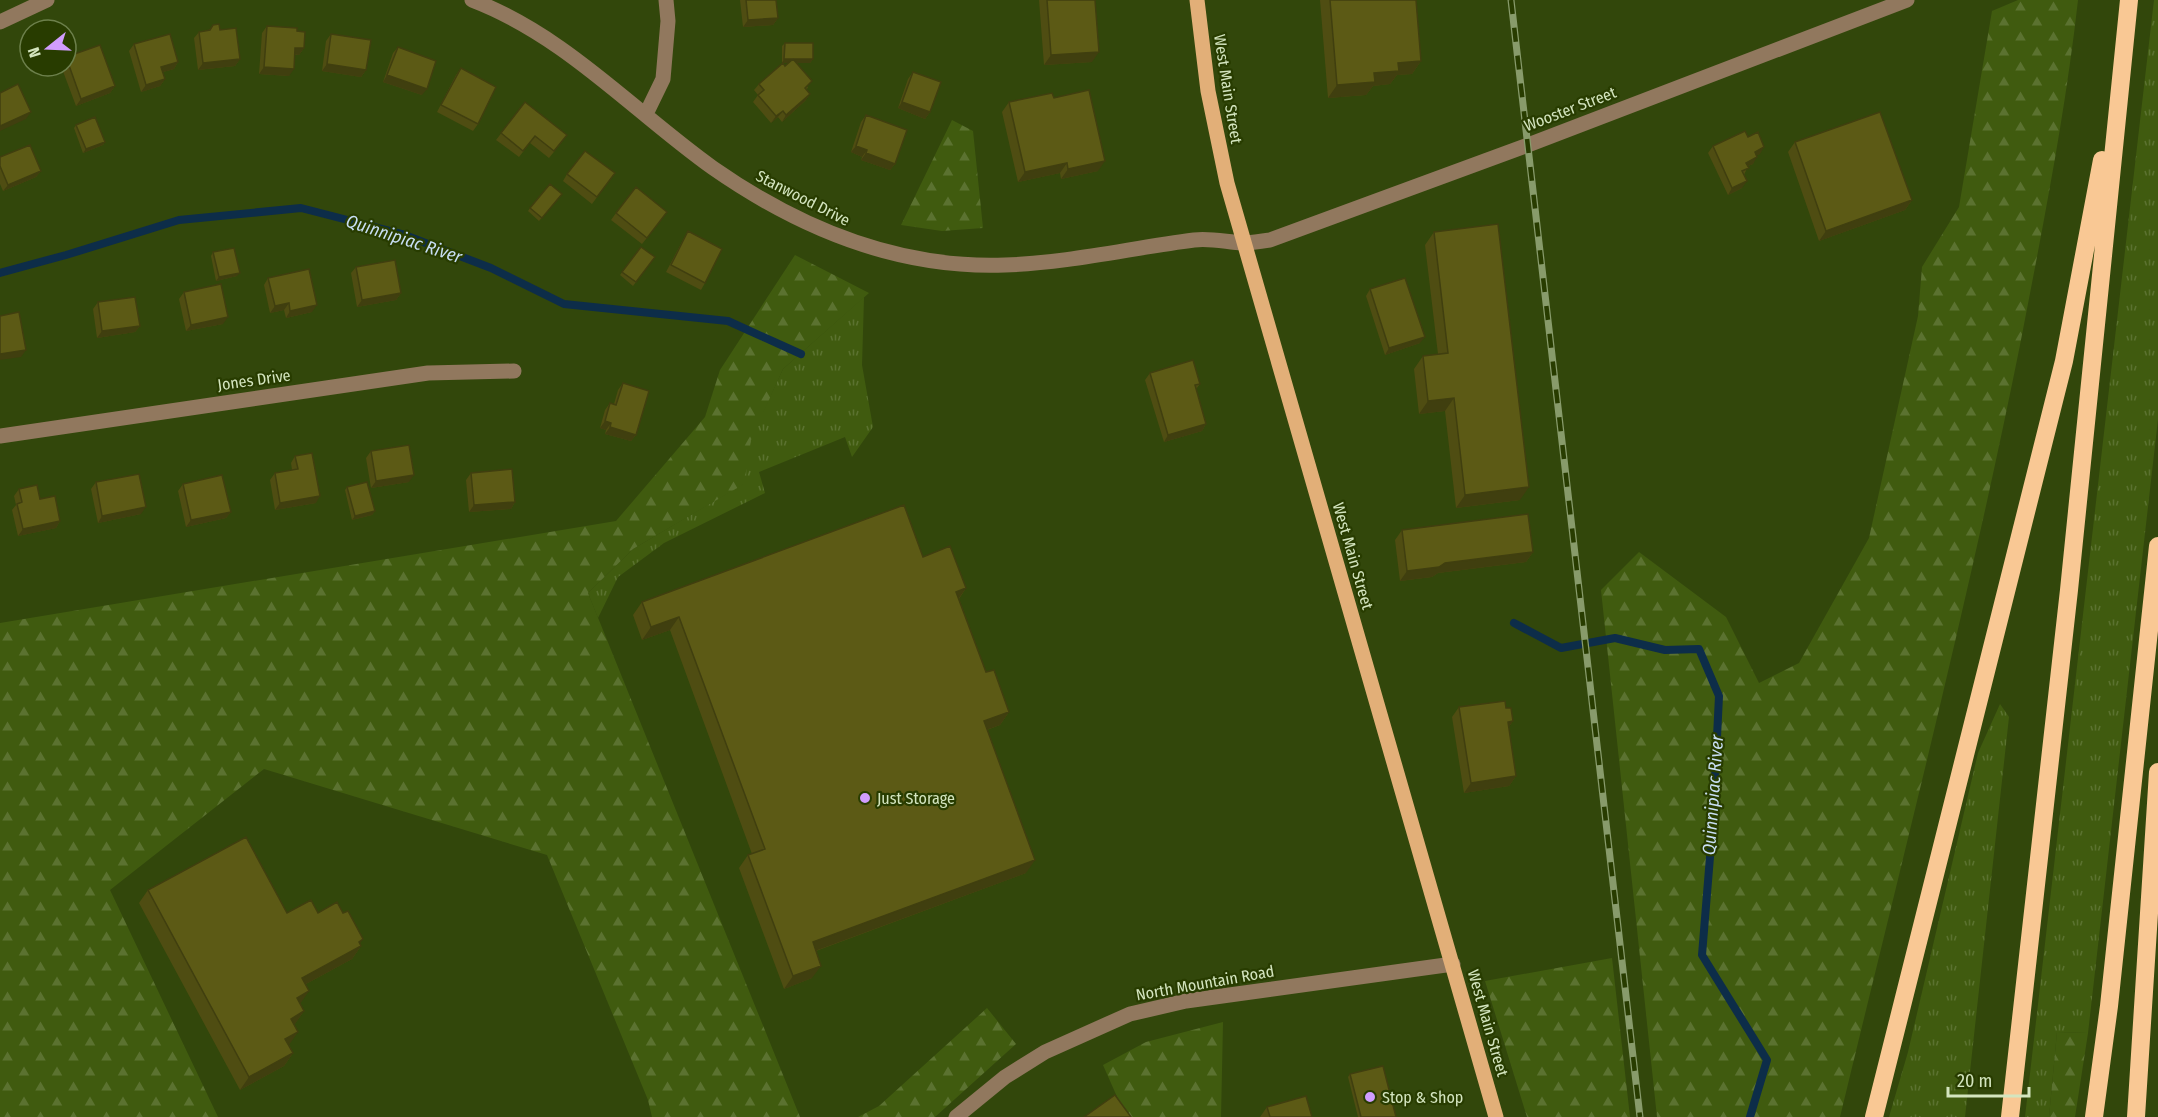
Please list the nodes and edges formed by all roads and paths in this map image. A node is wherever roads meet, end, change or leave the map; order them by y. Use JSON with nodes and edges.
{"nodes":[{"id":1,"x":47,"y":0,"type":"edge"},
{"id":2,"x":472,"y":0,"type":"edge"},
{"id":3,"x":666,"y":0,"type":"edge"},
{"id":4,"x":1197,"y":0,"type":"edge"},
{"id":5,"x":1907,"y":0,"type":"edge"},
{"id":6,"x":2129,"y":0,"type":"edge"},
{"id":7,"x":0,"y":22,"type":"edge"},
{"id":8,"x":2119,"y":94,"type":"junction"},
{"id":9,"x":646,"y":114,"type":"junction"},
{"id":10,"x":1244,"y":243,"type":"junction"},
{"id":11,"x":514,"y":371,"type":"dead end"},
{"id":12,"x":0,"y":436,"type":"edge"},
{"id":13,"x":2158,"y":546,"type":"edge"},
{"id":14,"x":2158,"y":772,"type":"edge"},
{"id":15,"x":1453,"y":964,"type":"junction"},
{"id":16,"x":956,"y":1117,"type":"edge"},
{"id":17,"x":1496,"y":1117,"type":"edge"},
{"id":18,"x":1874,"y":1117,"type":"edge"},
{"id":19,"x":2010,"y":1117,"type":"edge"},
{"id":20,"x":2094,"y":1117,"type":"edge"},
{"id":21,"x":2136,"y":1117,"type":"edge"}],
"edges":[{"from":1,"to":7,"type":"street"},
{"from":2,"to":9,"type":"street","name":"Stanwood Drive"},
{"from":3,"to":9,"type":"street"},
{"from":4,"to":10,"type":"main road","name":"West Main Street"},
{"from":5,"to":10,"type":"street","name":"Wooster Street"},
{"from":6,"to":8,"type":"highway"},
{"from":8,"to":18,"type":"highway"},
{"from":8,"to":19,"type":"highway"},
{"from":9,"to":10,"type":"street","name":"Stanwood Drive"},
{"from":10,"to":15,"type":"main road","name":"West Main Street"},
{"from":11,"to":12,"type":"street","name":"Jones Drive"},
{"from":13,"to":20,"type":"highway"},
{"from":14,"to":21,"type":"highway"},
{"from":15,"to":16,"type":"street","name":"North Mountain Road"},
{"from":15,"to":17,"type":"main road","name":"West Main Street"}]}
